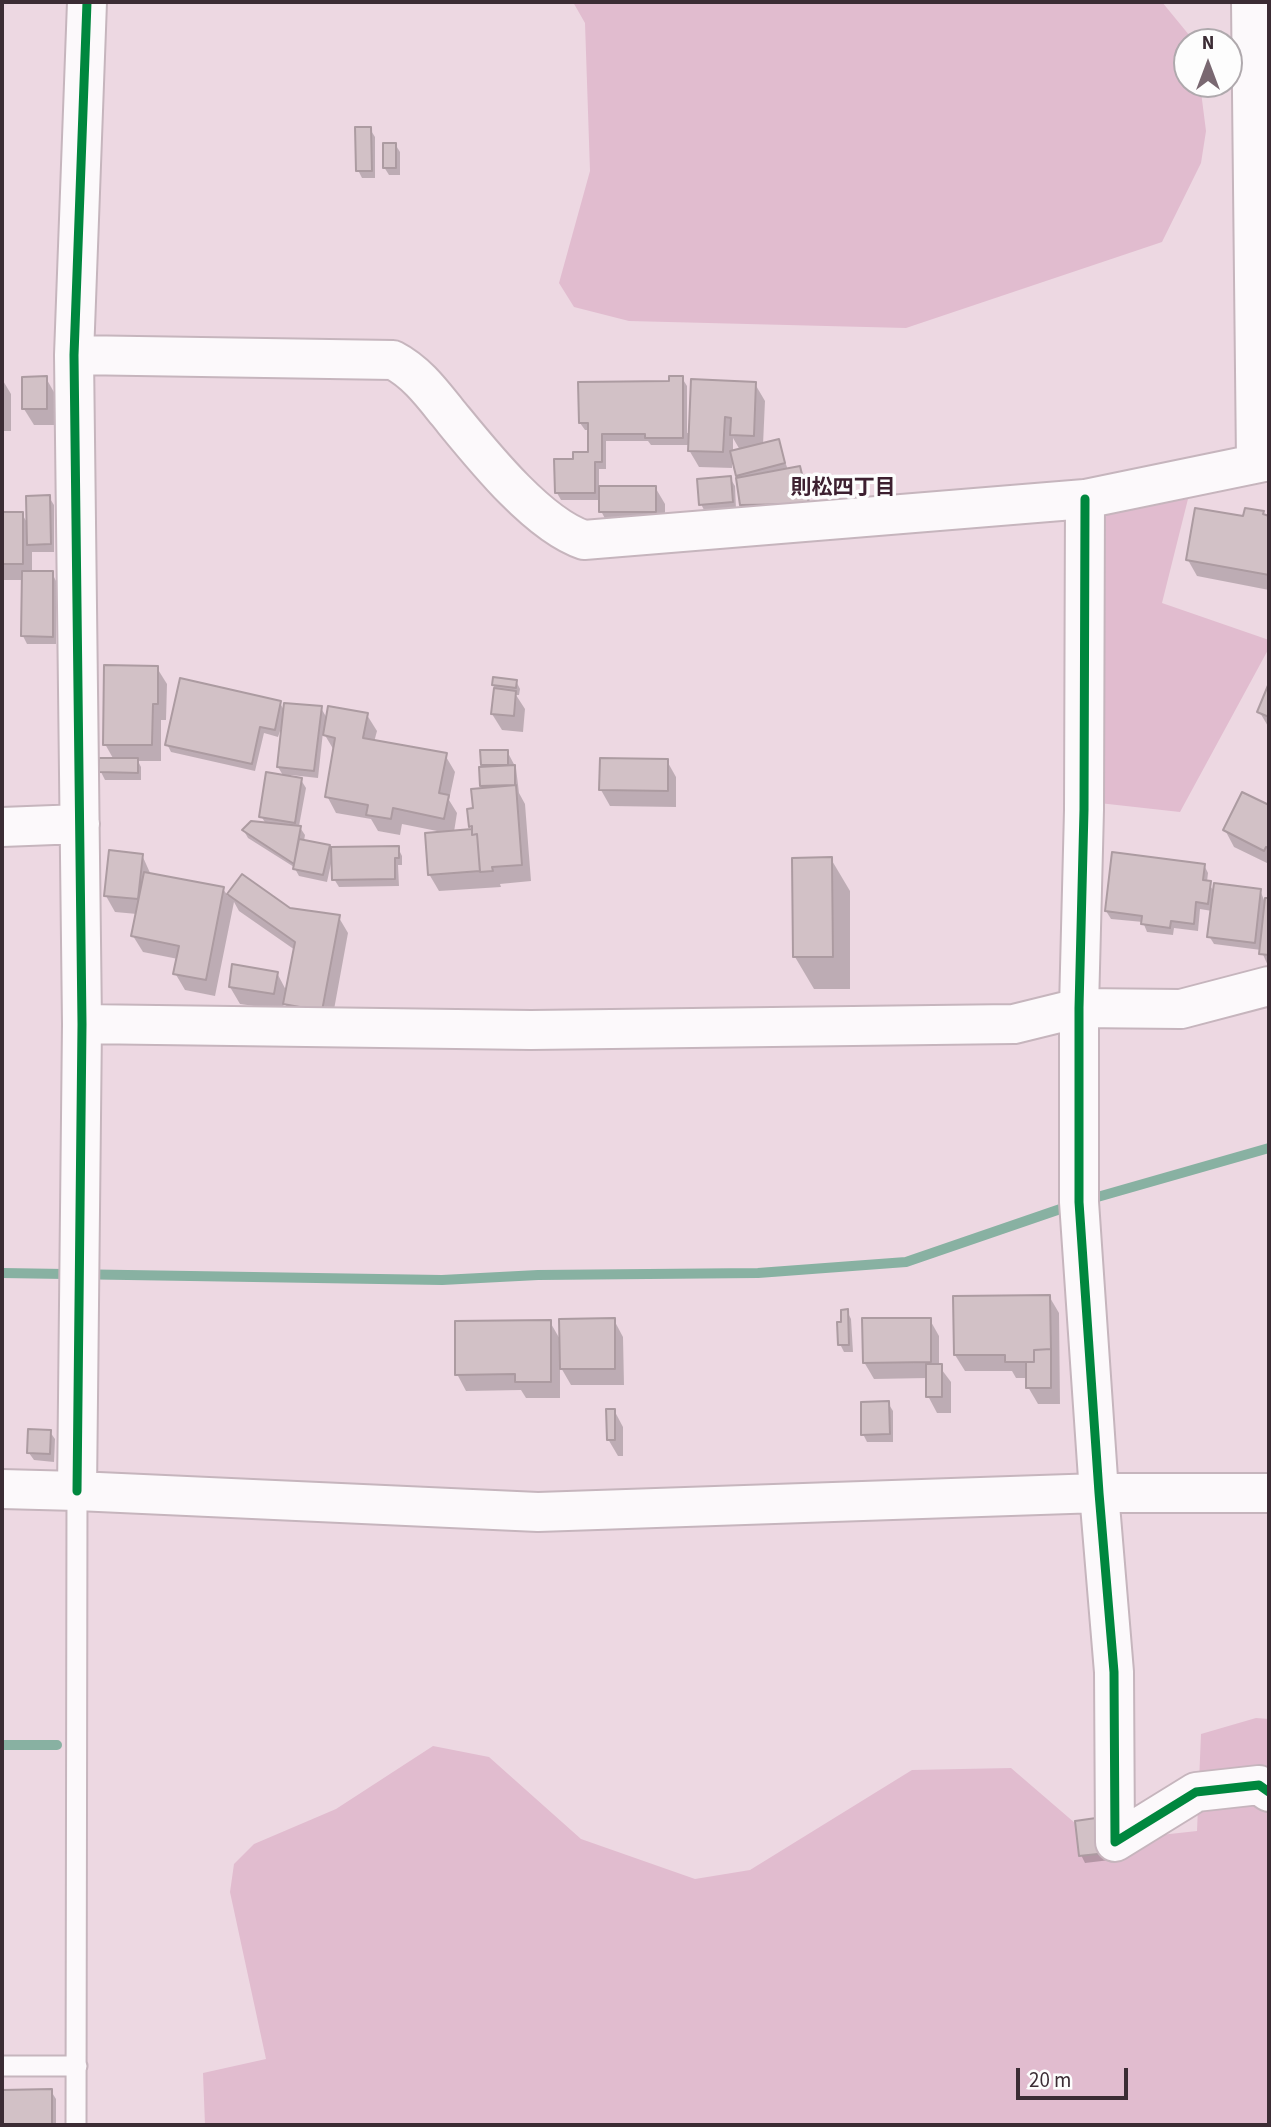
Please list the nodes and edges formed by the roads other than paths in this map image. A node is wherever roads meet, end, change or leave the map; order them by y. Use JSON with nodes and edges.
{"nodes":[{"id":1,"x":87,"y":2,"type":"edge"},
{"id":2,"x":1251,"y":2,"type":"edge"},
{"id":3,"x":75,"y":355,"type":"junction"},
{"id":4,"x":1263,"y":462,"type":"edge"},
{"id":5,"x":1085,"y":499,"type":"junction"},
{"id":6,"x":80,"y":824,"type":"junction"},
{"id":7,"x":2,"y":827,"type":"edge"},
{"id":8,"x":1269,"y":986,"type":"edge"},
{"id":9,"x":1079,"y":1008,"type":"junction"},
{"id":10,"x":82,"y":1024,"type":"junction"},
{"id":11,"x":2,"y":1489,"type":"edge"},
{"id":12,"x":77,"y":1491,"type":"junction"},
{"id":13,"x":1099,"y":1493,"type":"junction"},
{"id":14,"x":1269,"y":1493,"type":"edge"},
{"id":15,"x":1269,"y":1792,"type":"edge"},
{"id":16,"x":2,"y":2066,"type":"edge"},
{"id":17,"x":77,"y":2066,"type":"junction"},
{"id":18,"x":76,"y":2125,"type":"edge"}],
"edges":[{"from":1,"to":3,"type":"street"},
{"from":2,"to":4,"type":"street"},
{"from":3,"to":5,"type":"street"},
{"from":3,"to":6,"type":"street"},
{"from":4,"to":5,"type":"street"},
{"from":5,"to":9,"type":"street"},
{"from":6,"to":7,"type":"street"},
{"from":6,"to":10,"type":"street"},
{"from":8,"to":9,"type":"street"},
{"from":9,"to":10,"type":"street"},
{"from":9,"to":13,"type":"street"},
{"from":10,"to":12,"type":"street"},
{"from":11,"to":12,"type":"street"},
{"from":12,"to":13,"type":"street"},
{"from":12,"to":17,"type":"lane"},
{"from":13,"to":14,"type":"street"},
{"from":13,"to":15,"type":"street"},
{"from":16,"to":17,"type":"lane"},
{"from":17,"to":18,"type":"lane"}]}
